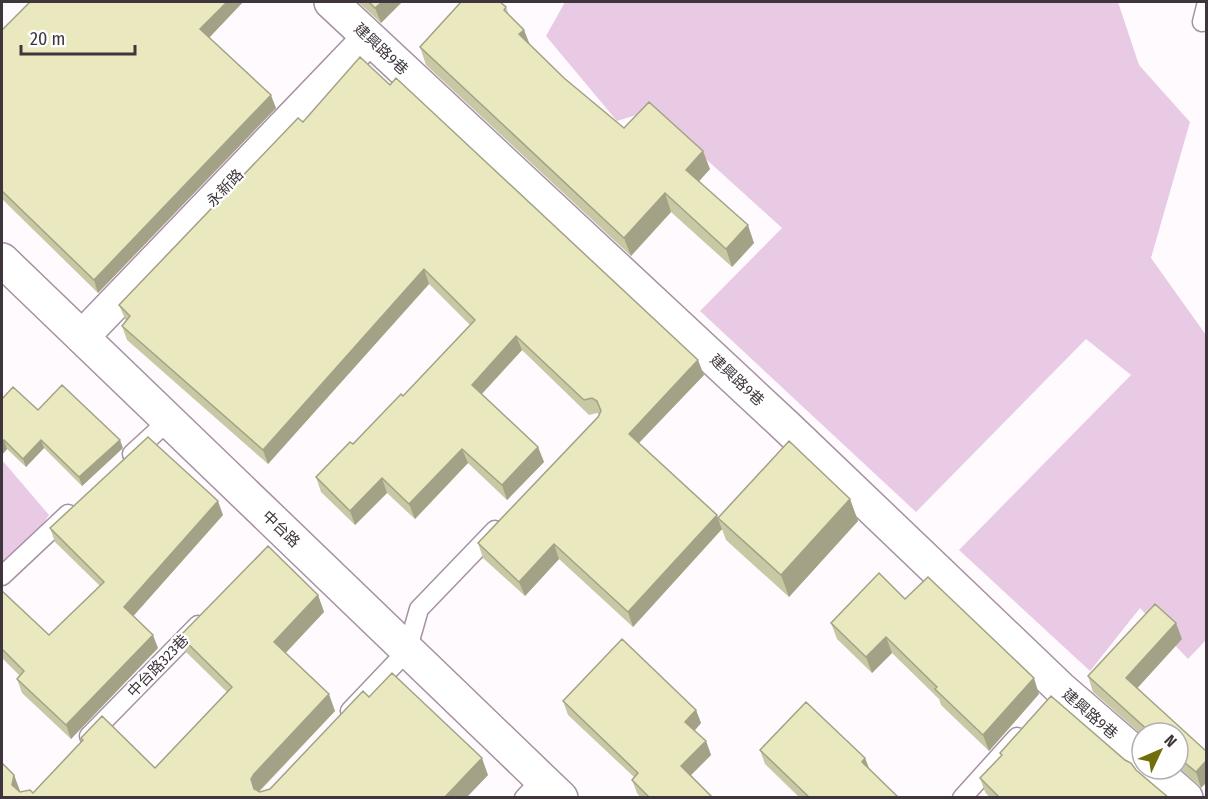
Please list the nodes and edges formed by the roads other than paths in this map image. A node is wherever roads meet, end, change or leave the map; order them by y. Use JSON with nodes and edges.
{"nodes":[{"id":1,"x":331,"y":2,"type":"edge"},
{"id":2,"x":369,"y":38,"type":"junction"},
{"id":3,"x":2,"y":260,"type":"edge"},
{"id":4,"x":82,"y":337,"type":"junction"},
{"id":5,"x":168,"y":420,"type":"junction"},
{"id":6,"x":116,"y":470,"type":"edge"},
{"id":7,"x":80,"y":502,"type":"edge"},
{"id":8,"x":507,"y":517,"type":"edge"},
{"id":9,"x":2,"y":576,"type":"edge"},
{"id":10,"x":212,"y":610,"type":"edge"},
{"id":11,"x":407,"y":651,"type":"junction"},
{"id":12,"x":342,"y":720,"type":"edge"},
{"id":13,"x":1030,"y":722,"type":"edge"},
{"id":14,"x":79,"y":747,"type":"edge"},
{"id":15,"x":1130,"y":751,"type":"edge"},
{"id":16,"x":1167,"y":781,"type":"edge"},
{"id":17,"x":542,"y":791,"type":"edge"},
{"id":18,"x":962,"y":798,"type":"edge"},
{"id":19,"x":1186,"y":798,"type":"edge"}],
"edges":[{"from":1,"to":2,"type":"street","name":"建興路9巷"},
{"from":2,"to":4,"type":"street","name":"永新路"},
{"from":2,"to":15,"type":"street","name":"建興路9巷"},
{"from":3,"to":4,"type":"street","name":"中台路"},
{"from":4,"to":5,"type":"street","name":"中台路"},
{"from":5,"to":6,"type":"lane"},
{"from":5,"to":11,"type":"street","name":"中台路"},
{"from":7,"to":9,"type":"lane"},
{"from":8,"to":11,"type":"lane"},
{"from":10,"to":14,"type":"lane","name":"中台路323巷"},
{"from":11,"to":12,"type":"lane"},
{"from":11,"to":17,"type":"street","name":"中台路"},
{"from":13,"to":18,"type":"lane"},
{"from":16,"to":19,"type":"street"}]}
